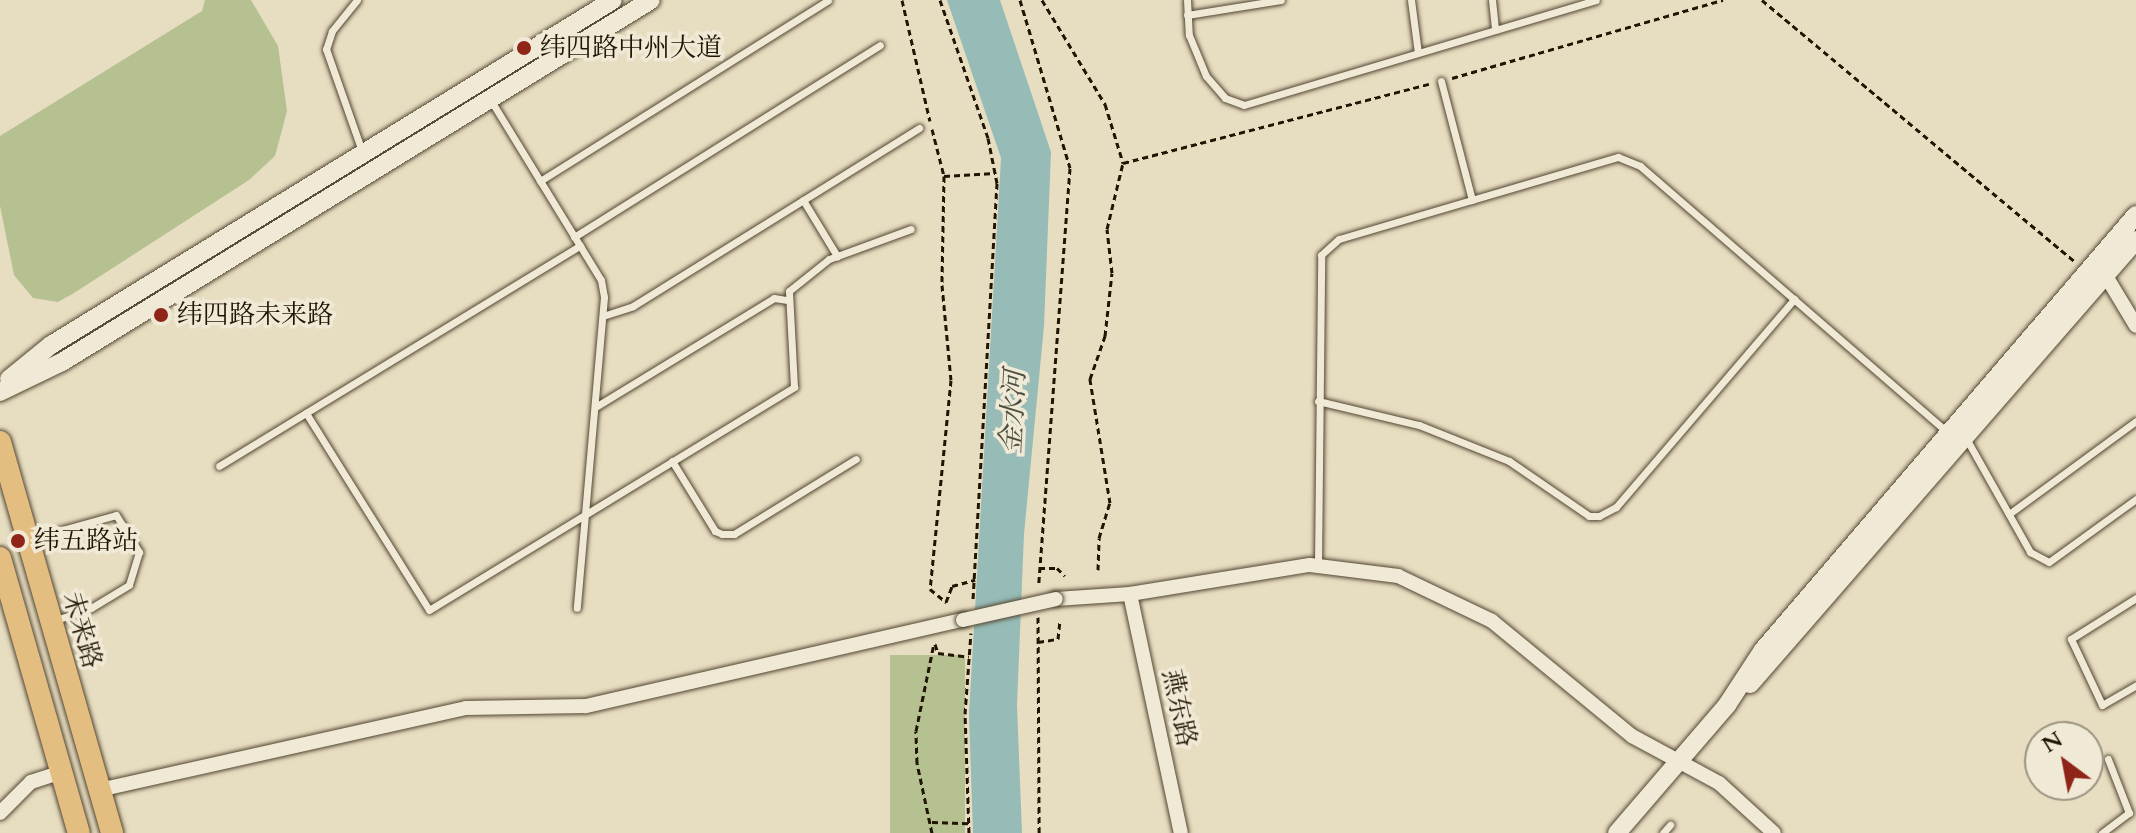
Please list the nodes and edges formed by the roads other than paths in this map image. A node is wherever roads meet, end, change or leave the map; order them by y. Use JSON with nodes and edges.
{"nodes":[{"id":1,"x":357,"y":0,"type":"edge"},
{"id":2,"x":613,"y":0,"type":"edge"},
{"id":3,"x":651,"y":0,"type":"edge"},
{"id":4,"x":828,"y":0,"type":"edge"},
{"id":5,"x":1187,"y":0,"type":"edge"},
{"id":6,"x":1281,"y":0,"type":"edge"},
{"id":7,"x":1411,"y":0,"type":"edge"},
{"id":8,"x":1492,"y":0,"type":"edge"},
{"id":9,"x":1596,"y":0,"type":"edge"},
{"id":10,"x":1187,"y":15,"type":"junction"},
{"id":11,"x":1495,"y":30,"type":"junction"},
{"id":12,"x":880,"y":45,"type":"dead end"},
{"id":13,"x":1418,"y":53,"type":"junction"},
{"id":14,"x":1441,"y":81,"type":"dead end"},
{"id":15,"x":490,"y":99,"type":"junction"},
{"id":16,"x":919,"y":128,"type":"dead end"},
{"id":17,"x":363,"y":153,"type":"junction"},
{"id":18,"x":540,"y":181,"type":"junction"},
{"id":19,"x":803,"y":200,"type":"junction"},
{"id":20,"x":1472,"y":200,"type":"junction"},
{"id":21,"x":2136,"y":215,"type":"edge"},
{"id":22,"x":911,"y":229,"type":"dead end"},
{"id":23,"x":574,"y":237,"type":"junction"},
{"id":24,"x":2136,"y":240,"type":"edge"},
{"id":25,"x":580,"y":246,"type":"junction"},
{"id":26,"x":837,"y":256,"type":"junction"},
{"id":27,"x":2097,"y":274,"type":"junction"},
{"id":28,"x":1794,"y":299,"type":"junction"},
{"id":29,"x":786,"y":300,"type":"junction"},
{"id":30,"x":606,"y":315,"type":"junction"},
{"id":31,"x":2136,"y":326,"type":"edge"},
{"id":32,"x":0,"y":389,"type":"edge"},
{"id":33,"x":1318,"y":401,"type":"junction"},
{"id":34,"x":597,"y":406,"type":"junction"},
{"id":35,"x":306,"y":413,"type":"junction"},
{"id":36,"x":2136,"y":421,"type":"edge"},
{"id":37,"x":1957,"y":436,"type":"junction"},
{"id":38,"x":0,"y":442,"type":"edge"},
{"id":39,"x":856,"y":459,"type":"dead end"},
{"id":40,"x":672,"y":461,"type":"junction"},
{"id":41,"x":219,"y":466,"type":"dead end"},
{"id":42,"x":2136,"y":499,"type":"edge"},
{"id":43,"x":586,"y":514,"type":"junction"},
{"id":44,"x":2009,"y":514,"type":"junction"},
{"id":45,"x":28,"y":540,"type":"junction"},
{"id":46,"x":0,"y":558,"type":"edge"},
{"id":47,"x":1318,"y":565,"type":"junction"},
{"id":48,"x":1130,"y":594,"type":"junction"},
{"id":49,"x":2136,"y":598,"type":"edge"},
{"id":50,"x":577,"y":608,"type":"dead end"},
{"id":51,"x":51,"y":622,"type":"junction"},
{"id":52,"x":2136,"y":685,"type":"edge"},
{"id":53,"x":2108,"y":759,"type":"dead end"},
{"id":54,"x":1678,"y":762,"type":"junction"},
{"id":55,"x":61,"y":772,"type":"junction"},
{"id":56,"x":99,"y":790,"type":"junction"},
{"id":57,"x":0,"y":813,"type":"edge"},
{"id":58,"x":1670,"y":825,"type":"dead end"},
{"id":59,"x":79,"y":833,"type":"edge"},
{"id":60,"x":112,"y":833,"type":"edge"},
{"id":61,"x":1181,"y":833,"type":"edge"},
{"id":62,"x":1617,"y":833,"type":"edge"},
{"id":63,"x":1663,"y":833,"type":"edge"},
{"id":64,"x":1774,"y":833,"type":"edge"},
{"id":65,"x":2102,"y":833,"type":"edge"}],
"edges":[{"from":1,"to":17,"type":"lane"},
{"from":2,"to":17,"type":"street"},
{"from":3,"to":15,"type":"street"},
{"from":4,"to":18,"type":"lane"},
{"from":5,"to":10,"type":"lane"},
{"from":6,"to":10,"type":"lane"},
{"from":7,"to":13,"type":"lane"},
{"from":8,"to":11,"type":"lane"},
{"from":9,"to":11,"type":"lane"},
{"from":10,"to":13,"type":"lane"},
{"from":11,"to":13,"type":"lane"},
{"from":12,"to":23,"type":"lane"},
{"from":14,"to":20,"type":"lane"},
{"from":15,"to":18,"type":"lane"},
{"from":15,"to":32,"type":"street"},
{"from":16,"to":19,"type":"lane"},
{"from":17,"to":32,"type":"street"},
{"from":18,"to":23,"type":"lane"},
{"from":19,"to":26,"type":"lane"},
{"from":19,"to":30,"type":"lane"},
{"from":20,"to":28,"type":"lane"},
{"from":20,"to":33,"type":"lane"},
{"from":21,"to":27,"type":"street"},
{"from":22,"to":26,"type":"lane"},
{"from":23,"to":25,"type":"lane"},
{"from":24,"to":27,"type":"street"},
{"from":25,"to":30,"type":"lane"},
{"from":25,"to":35,"type":"lane"},
{"from":26,"to":29,"type":"lane"},
{"from":27,"to":31,"type":"street"},
{"from":27,"to":37,"type":"street"},
{"from":28,"to":33,"type":"lane"},
{"from":28,"to":37,"type":"lane"},
{"from":29,"to":34,"type":"lane"},
{"from":29,"to":40,"type":"lane"},
{"from":30,"to":34,"type":"lane"},
{"from":33,"to":47,"type":"lane"},
{"from":34,"to":43,"type":"lane"},
{"from":35,"to":41,"type":"lane"},
{"from":35,"to":43,"type":"lane"},
{"from":36,"to":44,"type":"lane"},
{"from":37,"to":44,"type":"lane"},
{"from":37,"to":54,"type":"street"},
{"from":38,"to":45,"type":"main road","name":"未来路"},
{"from":39,"to":40,"type":"lane"},
{"from":40,"to":43,"type":"lane"},
{"from":42,"to":44,"type":"lane"},
{"from":43,"to":50,"type":"lane"},
{"from":45,"to":51,"type":"main road","name":"未来路"},
{"from":45,"to":51,"type":"lane"},
{"from":46,"to":55,"type":"main road"},
{"from":47,"to":48,"type":"street"},
{"from":47,"to":54,"type":"street"},
{"from":48,"to":56,"type":"street","bridge":true},
{"from":48,"to":61,"type":"street","name":"燕东路"},
{"from":49,"to":52,"type":"lane"},
{"from":51,"to":56,"type":"main road","name":"未来路"},
{"from":53,"to":65,"type":"lane"},
{"from":54,"to":62,"type":"street"},
{"from":54,"to":64,"type":"street"},
{"from":55,"to":57,"type":"street"},
{"from":55,"to":59,"type":"main road"},
{"from":56,"to":60,"type":"main road","name":"未来路"},
{"from":58,"to":63,"type":"lane"}]}
